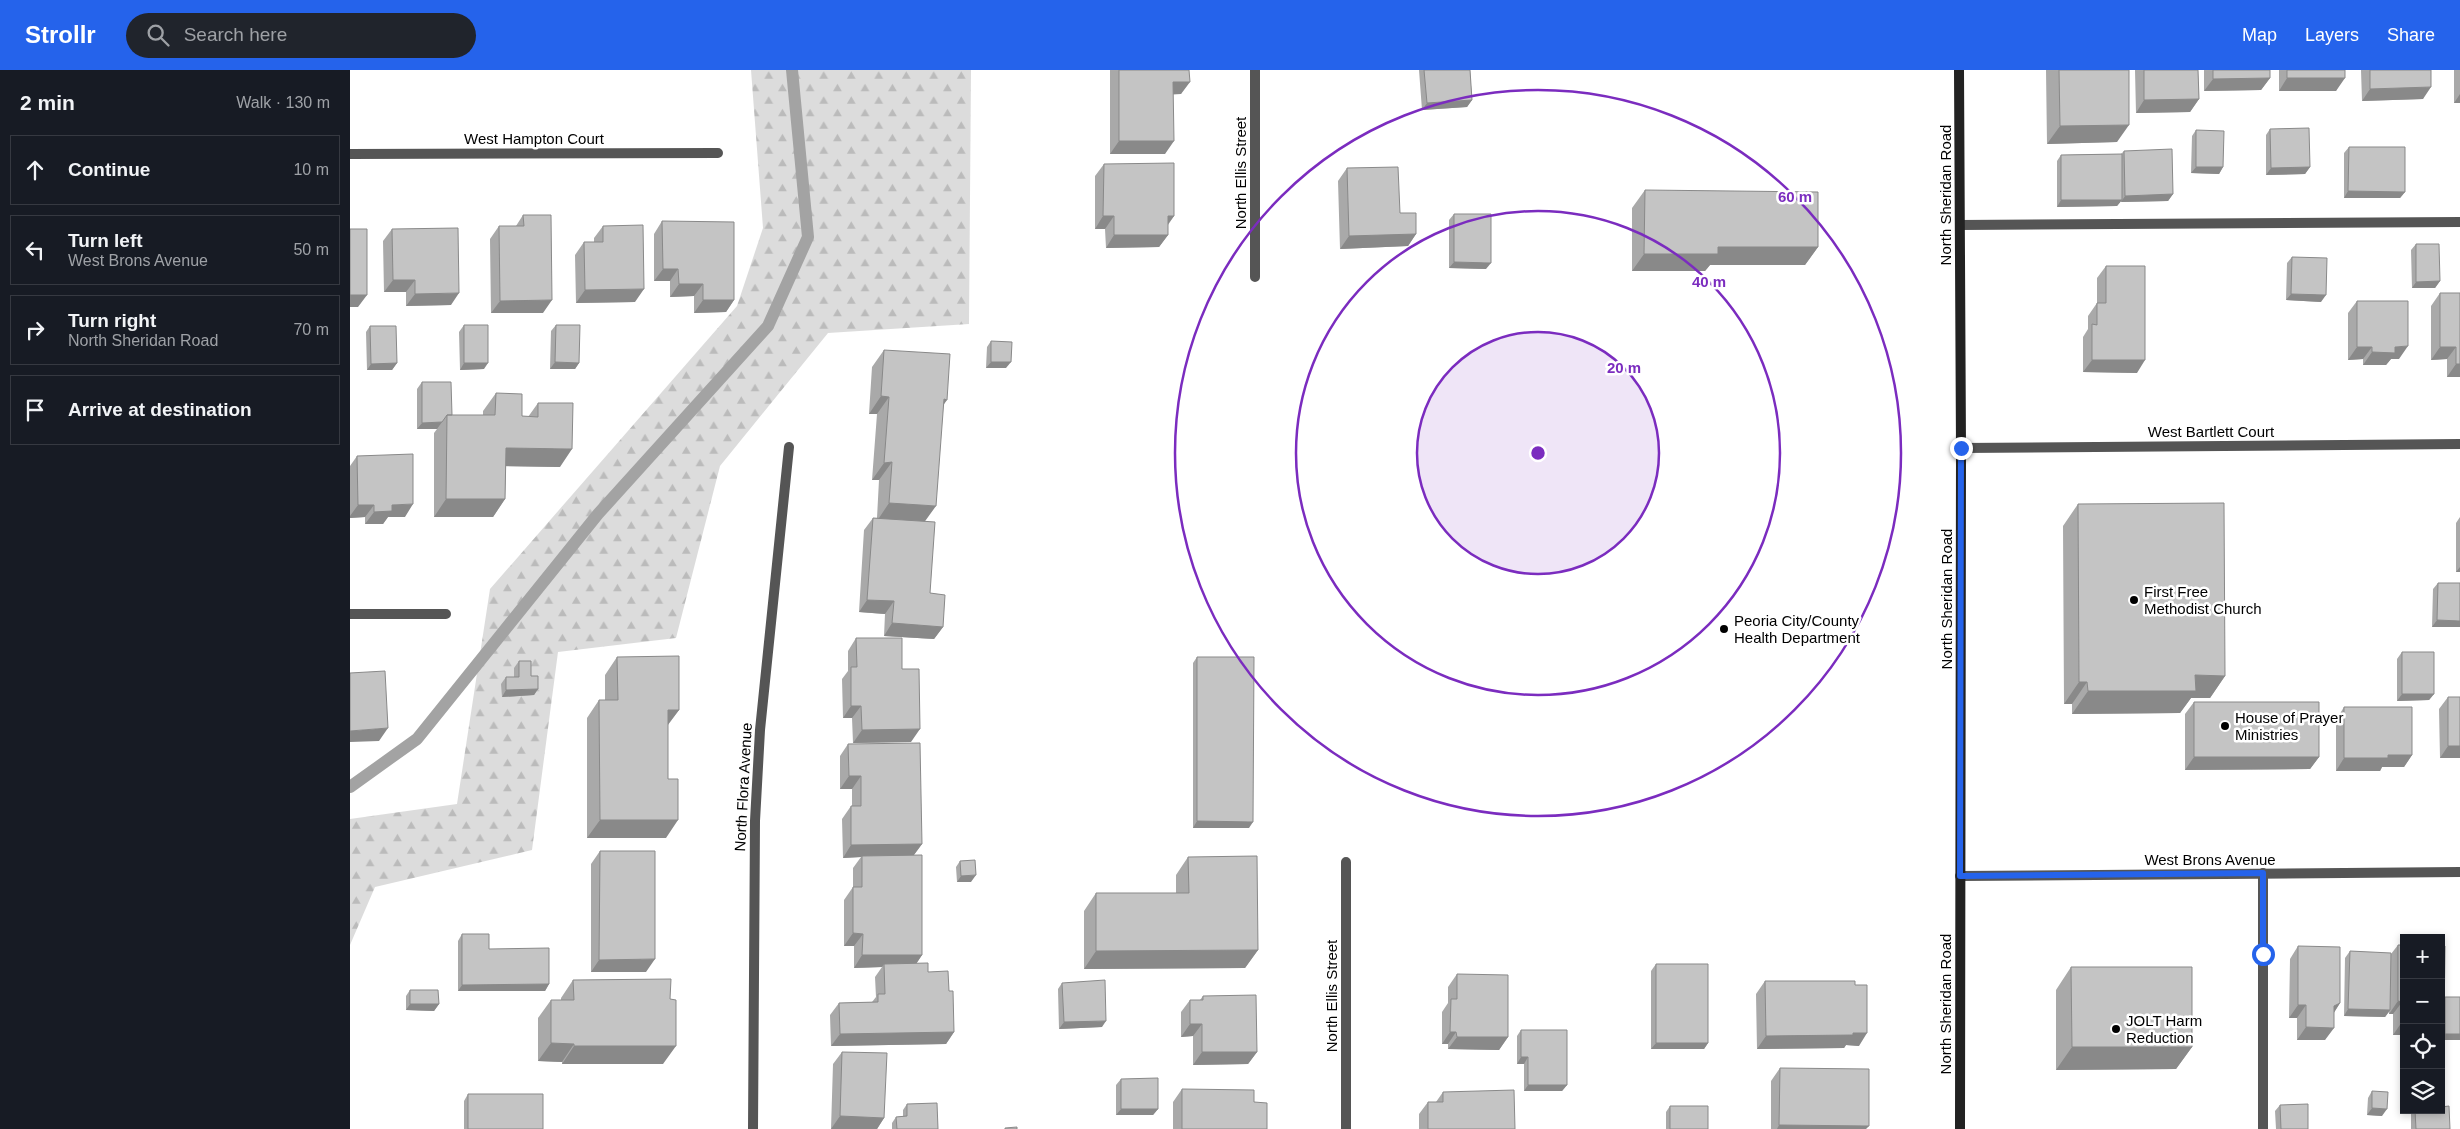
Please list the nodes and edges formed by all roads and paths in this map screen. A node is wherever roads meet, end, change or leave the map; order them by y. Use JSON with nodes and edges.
{"nodes":[{"id":1,"x":1255,"y":70,"type":"edge"},
{"id":2,"x":1959,"y":70,"type":"edge"},
{"id":3,"x":718,"y":153,"type":"dead end"},
{"id":4,"x":350,"y":154,"type":"edge"},
{"id":5,"x":2460,"y":222,"type":"edge"},
{"id":6,"x":1960,"y":225,"type":"junction"},
{"id":7,"x":1255,"y":277,"type":"dead end"},
{"id":8,"x":2460,"y":444,"type":"edge"},
{"id":9,"x":789,"y":447,"type":"dead end"},
{"id":10,"x":1961,"y":448,"type":"junction"},
{"id":11,"x":350,"y":614,"type":"edge"},
{"id":12,"x":446,"y":614,"type":"dead end"},
{"id":13,"x":1346,"y":862,"type":"dead end"},
{"id":14,"x":2460,"y":872,"type":"edge"},
{"id":15,"x":2263,"y":873,"type":"junction"},
{"id":16,"x":1960,"y":876,"type":"junction"},
{"id":17,"x":753,"y":1129,"type":"edge"},
{"id":18,"x":1346,"y":1129,"type":"edge"},
{"id":19,"x":1960,"y":1129,"type":"edge"},
{"id":20,"x":2263,"y":1129,"type":"edge"}],
"edges":[{"from":1,"to":7,"type":"street","name":"North Ellis Street"},
{"from":2,"to":6,"type":"main road","name":"North Sheridan Road"},
{"from":3,"to":4,"type":"street","name":"West Hampton Court"},
{"from":5,"to":6,"type":"street"},
{"from":6,"to":10,"type":"main road","name":"North Sheridan Road"},
{"from":8,"to":10,"type":"street","name":"West Bartlett Court"},
{"from":9,"to":17,"type":"street","name":"North Flora Avenue"},
{"from":10,"to":16,"type":"main road","name":"North Sheridan Road"},
{"from":11,"to":12,"type":"street"},
{"from":13,"to":18,"type":"street","name":"North Ellis Street"},
{"from":14,"to":15,"type":"street","name":"West Brons Avenue"},
{"from":15,"to":16,"type":"street","name":"West Brons Avenue"},
{"from":15,"to":20,"type":"street"},
{"from":16,"to":19,"type":"main road","name":"North Sheridan Road"}]}
